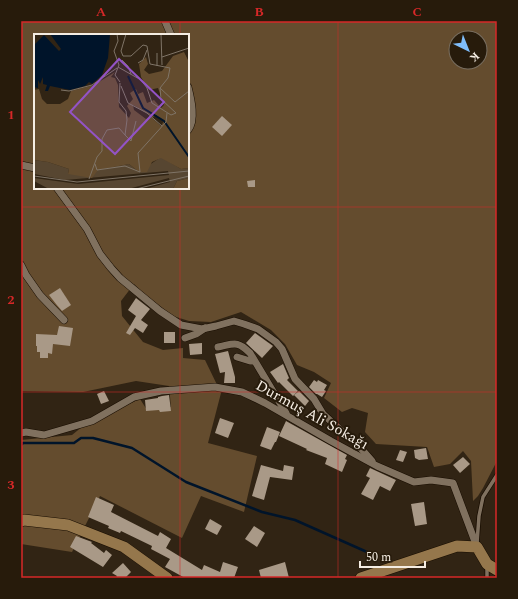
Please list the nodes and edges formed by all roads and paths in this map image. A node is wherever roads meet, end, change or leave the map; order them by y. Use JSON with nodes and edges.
{"nodes":[{"id":1,"x":165,"y":21,"type":"edge"},
{"id":2,"x":171,"y":34,"type":"edge"},
{"id":3,"x":189,"y":91,"type":"edge"},
{"id":4,"x":189,"y":129,"type":"edge"},
{"id":5,"x":21,"y":165,"type":"edge"},
{"id":6,"x":34,"y":168,"type":"edge"},
{"id":7,"x":58,"y":189,"type":"edge"},
{"id":8,"x":21,"y":266,"type":"edge"},
{"id":9,"x":64,"y":320,"type":"dead end"},
{"id":10,"x":205,"y":328,"type":"junction"},
{"id":11,"x":185,"y":338,"type":"dead end"},
{"id":12,"x":218,"y":347,"type":"dead end"},
{"id":13,"x":237,"y":357,"type":"dead end"},
{"id":14,"x":254,"y":361,"type":"junction"},
{"id":15,"x":287,"y":415,"type":"junction"},
{"id":16,"x":21,"y":433,"type":"edge"},
{"id":17,"x":377,"y":466,"type":"junction"},
{"id":18,"x":497,"y":475,"type":"edge"},
{"id":19,"x":21,"y":521,"type":"edge"},
{"id":20,"x":477,"y":548,"type":"junction"},
{"id":21,"x":487,"y":564,"type":"junction"},
{"id":22,"x":497,"y":570,"type":"edge"},
{"id":23,"x":167,"y":578,"type":"edge"},
{"id":24,"x":361,"y":578,"type":"edge"},
{"id":25,"x":487,"y":578,"type":"edge"}],
"edges":[{"from":1,"to":2,"type":"street"},
{"from":3,"to":4,"type":"street"},
{"from":5,"to":6,"type":"street"},
{"from":7,"to":10,"type":"street"},
{"from":8,"to":9,"type":"street"},
{"from":10,"to":11,"type":"street"},
{"from":10,"to":17,"type":"street"},
{"from":12,"to":14,"type":"street"},
{"from":13,"to":14,"type":"street"},
{"from":14,"to":15,"type":"street"},
{"from":15,"to":16,"type":"street","name":"Durmuş Ali Sokağı"},
{"from":15,"to":17,"type":"street","name":"Durmuş Ali Sokağı"},
{"from":17,"to":20,"type":"street","name":"Durmuş Ali Sokağı"},
{"from":18,"to":20,"type":"lane"},
{"from":19,"to":23,"type":"street"},
{"from":20,"to":21,"type":"street"},
{"from":20,"to":24,"type":"street"},
{"from":21,"to":22,"type":"street"},
{"from":21,"to":25,"type":"lane"}]}
